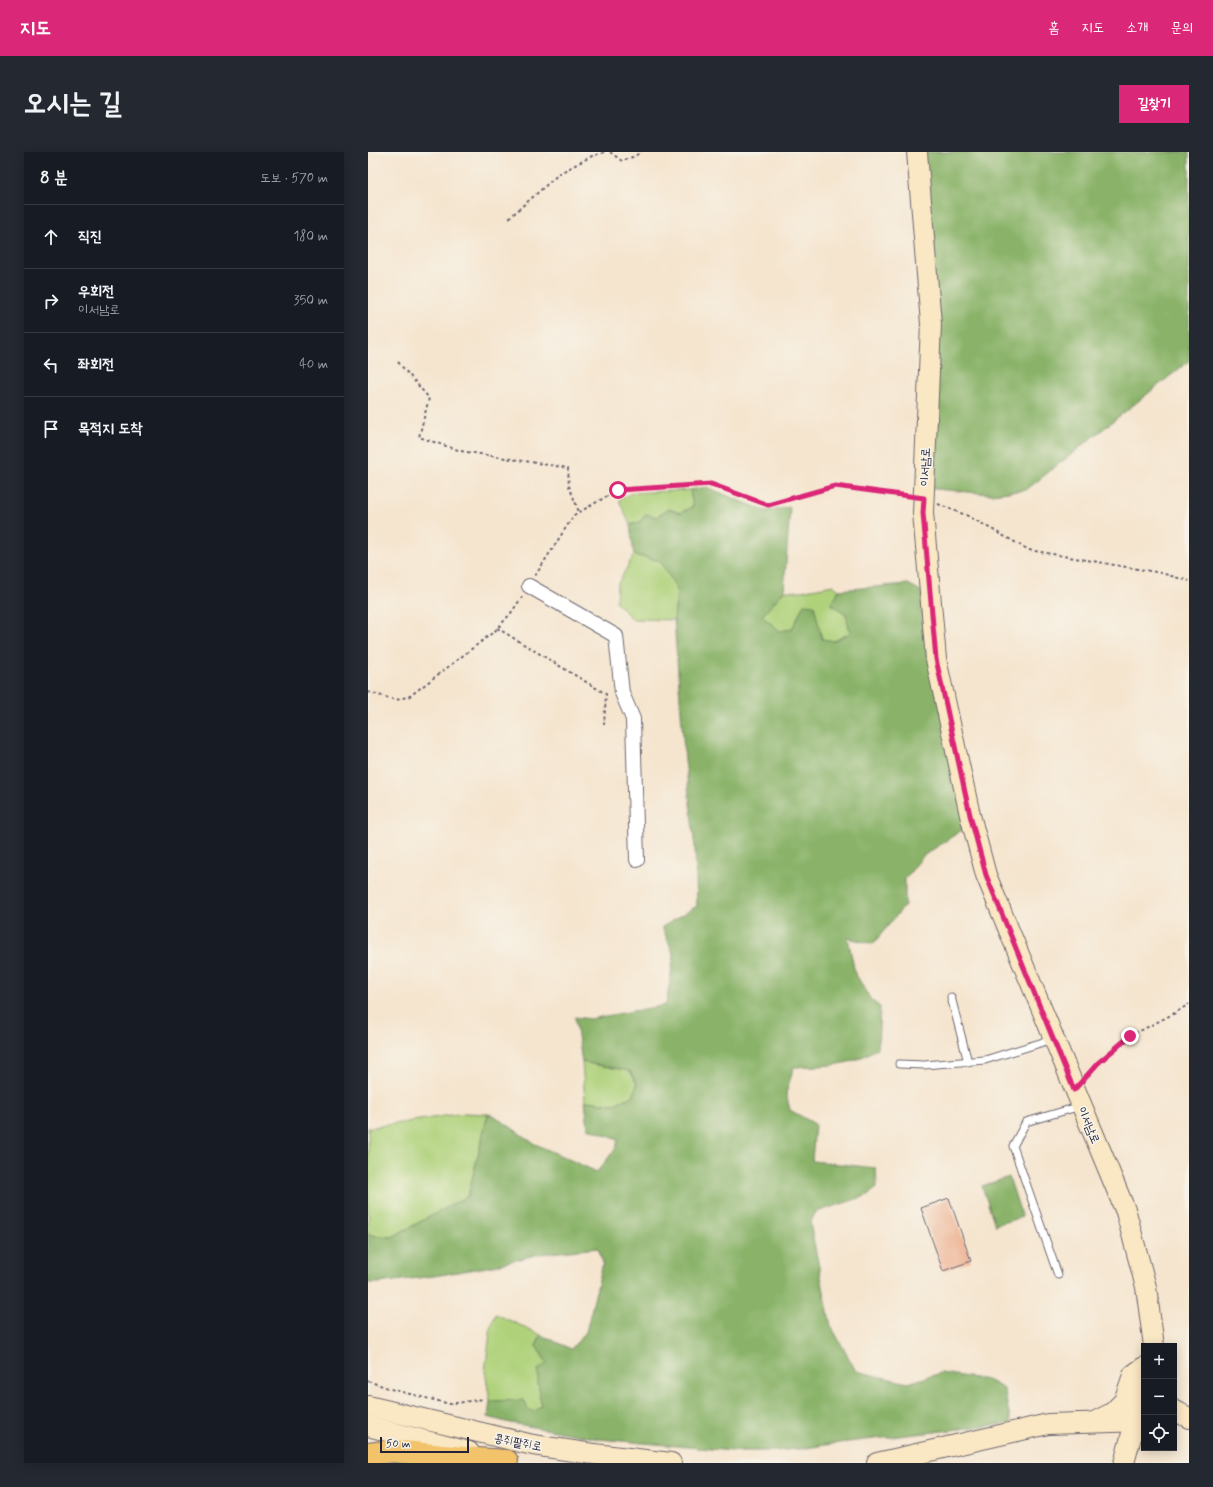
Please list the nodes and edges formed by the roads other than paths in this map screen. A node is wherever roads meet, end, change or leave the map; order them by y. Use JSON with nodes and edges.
{"nodes":[{"id":1,"x":917,"y":152,"type":"edge"},
{"id":2,"x":529,"y":586,"type":"road end"},
{"id":3,"x":637,"y":860,"type":"dead end"},
{"id":4,"x":951,"y":997,"type":"dead end"},
{"id":5,"x":1053,"y":1038,"type":"junction"},
{"id":6,"x":968,"y":1062,"type":"junction"},
{"id":7,"x":899,"y":1064,"type":"dead end"},
{"id":8,"x":1078,"y":1098,"type":"junction"},
{"id":9,"x":1058,"y":1275,"type":"dead end"},
{"id":10,"x":1154,"y":1343,"type":"edge"},
{"id":11,"x":1141,"y":1369,"type":"edge"},
{"id":12,"x":368,"y":1406,"type":"edge"},
{"id":13,"x":1177,"y":1412,"type":"edge"},
{"id":14,"x":1189,"y":1419,"type":"edge"},
{"id":15,"x":1140,"y":1421,"type":"edge"},
{"id":16,"x":1177,"y":1421,"type":"edge"},
{"id":17,"x":1094,"y":1422,"type":"junction"},
{"id":18,"x":368,"y":1426,"type":"edge"},
{"id":19,"x":368,"y":1454,"type":"edge"},
{"id":20,"x":511,"y":1462,"type":"edge"},
{"id":21,"x":671,"y":1463,"type":"edge"},
{"id":22,"x":877,"y":1463,"type":"edge"},
{"id":23,"x":1124,"y":1463,"type":"edge"}],
"edges":[{"from":1,"to":5,"type":"main road","name":"이서남로"},
{"from":2,"to":3,"type":"street"},
{"from":4,"to":6,"type":"lane"},
{"from":5,"to":6,"type":"lane"},
{"from":5,"to":8,"type":"main road","name":"이서남로"},
{"from":6,"to":7,"type":"lane"},
{"from":8,"to":9,"type":"lane"},
{"from":8,"to":10,"type":"main road","name":"이서남로"},
{"from":11,"to":17,"type":"main road"},
{"from":12,"to":21,"type":"main road","name":"콩쥐팥쥐로"},
{"from":13,"to":14,"type":"main road"},
{"from":14,"to":16,"type":"main road"},
{"from":15,"to":17,"type":"main road"},
{"from":15,"to":23,"type":"main road"},
{"from":17,"to":22,"type":"main road"},
{"from":18,"to":20,"type":"main road","name":"콩쥐팥쥐로"},
{"from":19,"to":20,"type":"highway"}]}
